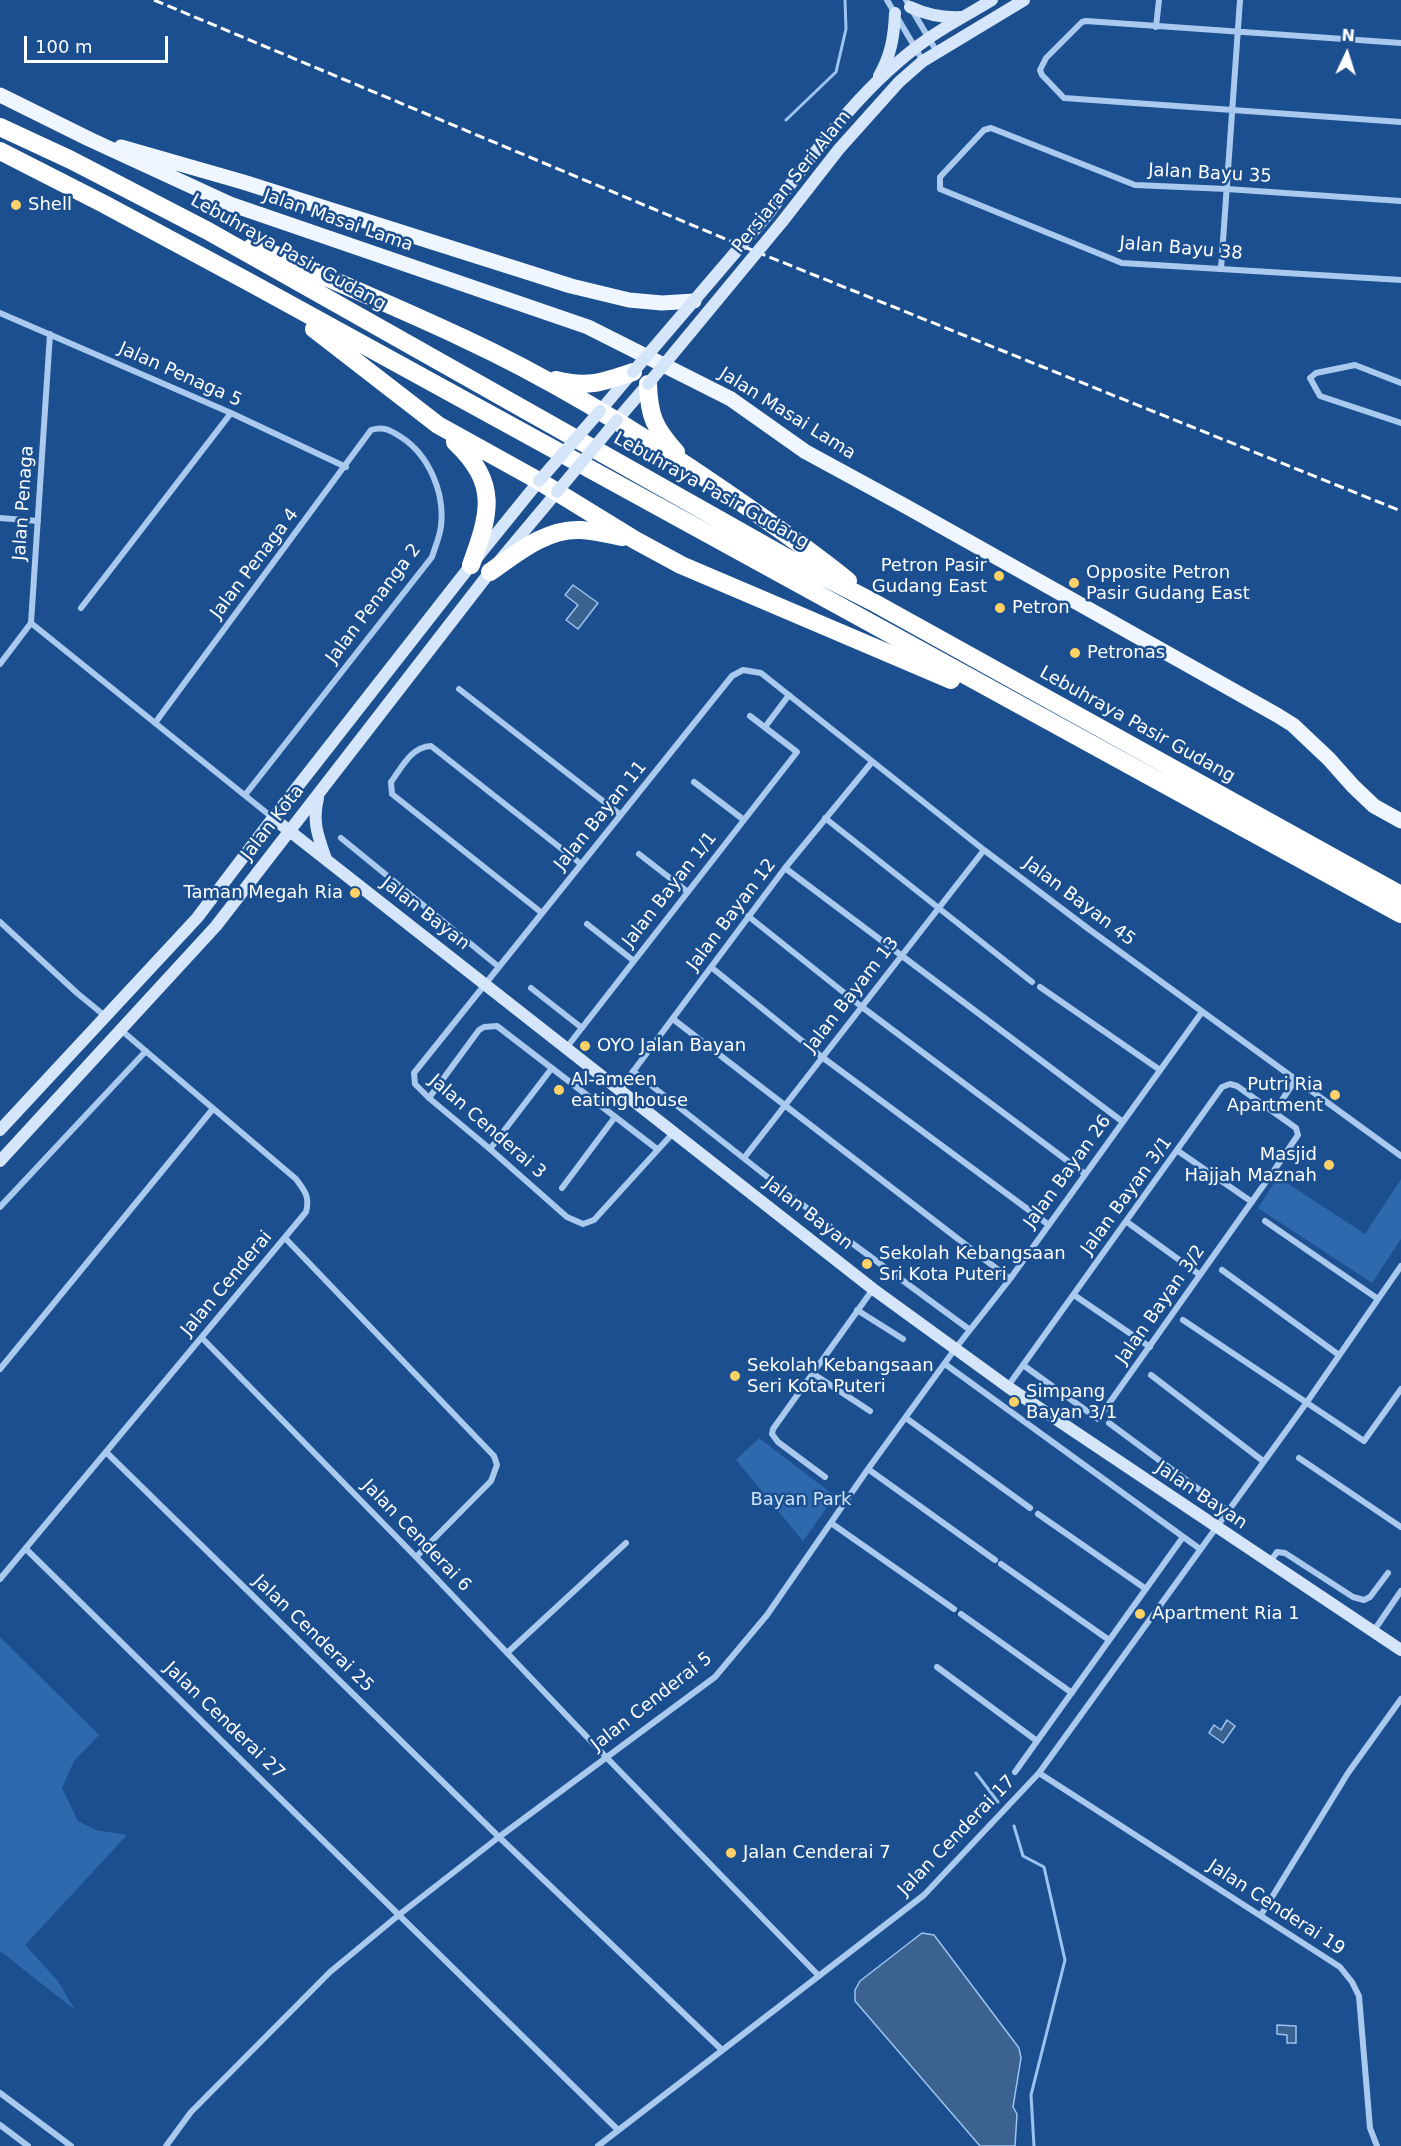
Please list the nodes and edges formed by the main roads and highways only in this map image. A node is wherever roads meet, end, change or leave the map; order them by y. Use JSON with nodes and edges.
{"nodes":[{"id":1,"x":992,"y":0,"type":"edge"},
{"id":2,"x":1024,"y":0,"type":"edge"},
{"id":3,"x":908,"y":3,"type":"edge"},
{"id":4,"x":895,"y":13,"type":"road end"},
{"id":5,"x":965,"y":16,"type":"junction"},
{"id":6,"x":873,"y":87,"type":"junction"},
{"id":7,"x":0,"y":95,"type":"edge"},
{"id":8,"x":0,"y":127,"type":"edge"},
{"id":9,"x":89,"y":139,"type":"junction"},
{"id":10,"x":0,"y":151,"type":"edge"},
{"id":11,"x":197,"y":168,"type":"junction"},
{"id":12,"x":187,"y":186,"type":"junction"},
{"id":13,"x":208,"y":231,"type":"junction"},
{"id":14,"x":249,"y":282,"type":"junction"},
{"id":15,"x":694,"y":301,"type":"junction"},
{"id":16,"x":531,"y":372,"type":"junction"},
{"id":17,"x":633,"y":372,"type":"junction"},
{"id":18,"x":648,"y":384,"type":"junction"},
{"id":19,"x":600,"y":411,"type":"junction"},
{"id":20,"x":617,"y":420,"type":"junction"},
{"id":21,"x":438,"y":425,"type":"junction"},
{"id":22,"x":693,"y":469,"type":"junction"},
{"id":23,"x":539,"y":481,"type":"junction"},
{"id":24,"x":557,"y":492,"type":"junction"},
{"id":25,"x":635,"y":540,"type":"junction"},
{"id":26,"x":471,"y":565,"type":"junction"},
{"id":27,"x":490,"y":572,"type":"junction"},
{"id":28,"x":873,"y":602,"type":"junction"},
{"id":29,"x":1010,"y":701,"type":"junction"},
{"id":30,"x":319,"y":792,"type":"junction"},
{"id":31,"x":273,"y":818,"type":"junction"},
{"id":32,"x":1401,"y":821,"type":"edge"},
{"id":33,"x":289,"y":831,"type":"junction"},
{"id":34,"x":326,"y":861,"type":"junction"},
{"id":35,"x":1401,"y":894,"type":"edge"},
{"id":36,"x":1401,"y":914,"type":"edge"},
{"id":37,"x":0,"y":1130,"type":"edge"},
{"id":38,"x":0,"y":1161,"type":"edge"},
{"id":39,"x":1401,"y":1650,"type":"edge"}],
"edges":[{"from":1,"to":5,"type":"main road","name":"Persiaran Seri Alam"},
{"from":2,"to":18,"type":"main road","name":"Persiaran Seri Alam","bridge":true},
{"from":3,"to":5,"type":"main road"},
{"from":4,"to":6,"type":"main road"},
{"from":5,"to":6,"type":"main road","name":"Persiaran Seri Alam"},
{"from":6,"to":15,"type":"main road","name":"Persiaran Seri Alam","bridge":true},
{"from":7,"to":9,"type":"main road","name":"Jalan Masai Lama"},
{"from":8,"to":13,"type":"highway","name":"Lebuhraya Pasir Gudang"},
{"from":9,"to":11,"type":"main road"},
{"from":9,"to":12,"type":"main road","name":"Jalan Masai Lama"},
{"from":10,"to":14,"type":"highway"},
{"from":11,"to":12,"type":"main road"},
{"from":11,"to":15,"type":"main road"},
{"from":12,"to":32,"type":"main road","name":"Jalan Masai Lama"},
{"from":13,"to":16,"type":"highway"},
{"from":13,"to":28,"type":"highway","name":"Lebuhraya Pasir Gudang"},
{"from":14,"to":21,"type":"highway"},
{"from":14,"to":29,"type":"highway"},
{"from":15,"to":17,"type":"main road","name":"Persiaran Seri Alam","bridge":true},
{"from":16,"to":17,"type":"highway"},
{"from":16,"to":19,"type":"highway"},
{"from":17,"to":19,"type":"main road","name":"Persiaran Seri Alam"},
{"from":18,"to":20,"type":"main road","name":"Persiaran Seri Alam"},
{"from":18,"to":22,"type":"highway"},
{"from":19,"to":20,"type":"highway"},
{"from":19,"to":23,"type":"main road","name":"Persiaran Seri Alam","bridge":true},
{"from":20,"to":22,"type":"highway"},
{"from":20,"to":24,"type":"main road","name":"Persiaran Seri Alam","bridge":true},
{"from":21,"to":23,"type":"highway"},
{"from":21,"to":26,"type":"highway"},
{"from":22,"to":28,"type":"highway"},
{"from":23,"to":24,"type":"highway"},
{"from":23,"to":26,"type":"main road","name":"Jalan Kota"},
{"from":24,"to":25,"type":"highway"},
{"from":24,"to":27,"type":"main road","name":"Jalan Kota"},
{"from":25,"to":27,"type":"highway"},
{"from":25,"to":29,"type":"highway"},
{"from":26,"to":31,"type":"main road","name":"Jalan Kota"},
{"from":27,"to":30,"type":"main road","name":"Jalan Kota"},
{"from":28,"to":35,"type":"highway","name":"Lebuhraya Pasir Gudang"},
{"from":29,"to":36,"type":"highway"},
{"from":30,"to":33,"type":"main road","name":"Jalan Kota"},
{"from":30,"to":34,"type":"main road"},
{"from":31,"to":33,"type":"main road","name":"Jalan Bayan"},
{"from":31,"to":37,"type":"main road","name":"Jalan Kota"},
{"from":33,"to":34,"type":"main road","name":"Jalan Bayan"},
{"from":33,"to":38,"type":"main road","name":"Jalan Kota"},
{"from":34,"to":39,"type":"main road","name":"Jalan Bayan"}]}
